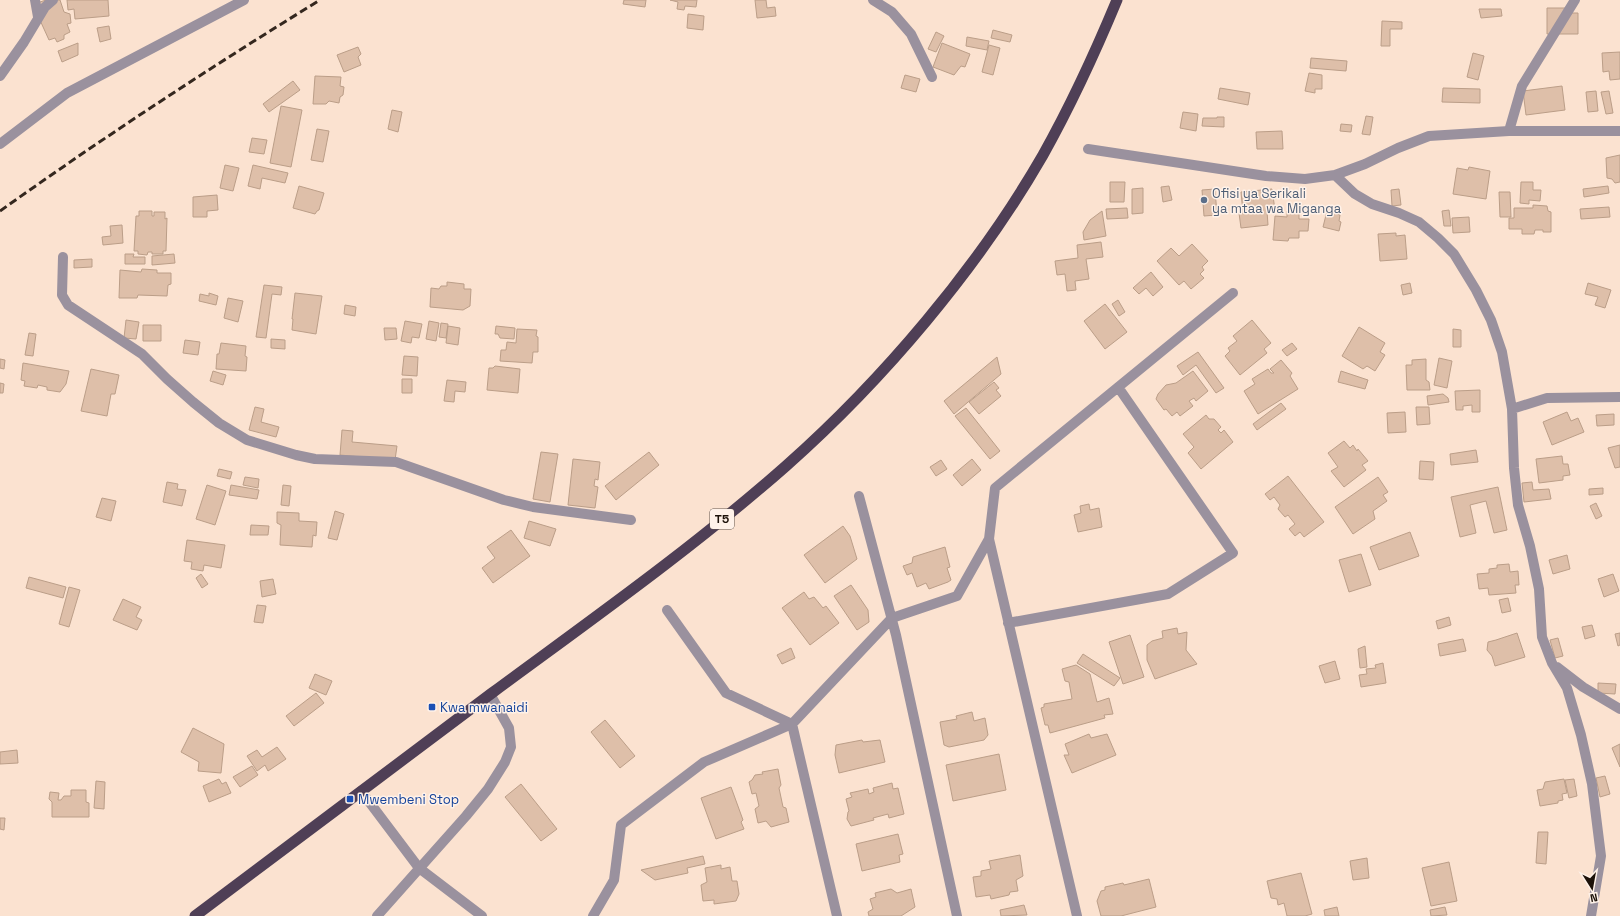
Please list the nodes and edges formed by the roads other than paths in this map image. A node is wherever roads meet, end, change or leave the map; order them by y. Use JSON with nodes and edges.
{"nodes":[{"id":1,"x":35,"y":0,"type":"edge"},
{"id":2,"x":53,"y":0,"type":"edge"},
{"id":3,"x":244,"y":0,"type":"edge"},
{"id":4,"x":873,"y":0,"type":"edge"},
{"id":5,"x":1117,"y":0,"type":"edge"},
{"id":6,"x":1575,"y":0,"type":"edge"},
{"id":7,"x":38,"y":17,"type":"junction"},
{"id":8,"x":0,"y":76,"type":"edge"},
{"id":9,"x":932,"y":77,"type":"dead end"},
{"id":10,"x":1509,"y":131,"type":"junction"},
{"id":11,"x":1620,"y":131,"type":"edge"},
{"id":12,"x":0,"y":144,"type":"edge"},
{"id":13,"x":1088,"y":149,"type":"dead end"},
{"id":14,"x":1335,"y":176,"type":"junction"},
{"id":15,"x":63,"y":257,"type":"dead end"},
{"id":16,"x":1233,"y":293,"type":"dead end"},
{"id":17,"x":1118,"y":387,"type":"junction"},
{"id":18,"x":1620,"y":397,"type":"edge"},
{"id":19,"x":1512,"y":410,"type":"junction"},
{"id":20,"x":859,"y":496,"type":"dead end"},
{"id":21,"x":631,"y":520,"type":"dead end"},
{"id":22,"x":988,"y":539,"type":"junction"},
{"id":23,"x":667,"y":610,"type":"dead end"},
{"id":24,"x":892,"y":618,"type":"junction"},
{"id":25,"x":1008,"y":623,"type":"junction"},
{"id":26,"x":1552,"y":663,"type":"junction"},
{"id":27,"x":490,"y":694,"type":"junction"},
{"id":28,"x":1620,"y":708,"type":"edge"},
{"id":29,"x":792,"y":724,"type":"junction"},
{"id":30,"x":361,"y":791,"type":"junction"},
{"id":31,"x":419,"y":868,"type":"junction"},
{"id":32,"x":195,"y":916,"type":"edge"},
{"id":33,"x":377,"y":916,"type":"edge"},
{"id":34,"x":482,"y":916,"type":"edge"},
{"id":35,"x":593,"y":916,"type":"edge"},
{"id":36,"x":837,"y":916,"type":"edge"},
{"id":37,"x":957,"y":916,"type":"edge"},
{"id":38,"x":1076,"y":916,"type":"edge"},
{"id":39,"x":1591,"y":916,"type":"edge"}],
"edges":[{"from":1,"to":7,"type":"street"},
{"from":2,"to":7,"type":"street"},
{"from":3,"to":12,"type":"street"},
{"from":4,"to":9,"type":"street"},
{"from":5,"to":27,"type":"highway","number":"T5"},
{"from":6,"to":10,"type":"street"},
{"from":7,"to":8,"type":"street"},
{"from":10,"to":11,"type":"street"},
{"from":10,"to":14,"type":"street"},
{"from":13,"to":14,"type":"street"},
{"from":14,"to":19,"type":"street"},
{"from":15,"to":21,"type":"street"},
{"from":16,"to":17,"type":"street"},
{"from":17,"to":22,"type":"street"},
{"from":17,"to":25,"type":"street"},
{"from":18,"to":19,"type":"street"},
{"from":19,"to":26,"type":"street"},
{"from":20,"to":24,"type":"street"},
{"from":22,"to":24,"type":"street"},
{"from":22,"to":25,"type":"street"},
{"from":23,"to":29,"type":"street"},
{"from":24,"to":29,"type":"street"},
{"from":24,"to":37,"type":"street"},
{"from":25,"to":38,"type":"street"},
{"from":26,"to":28,"type":"street"},
{"from":26,"to":39,"type":"street"},
{"from":27,"to":30,"type":"highway","number":"T5"},
{"from":27,"to":31,"type":"street"},
{"from":29,"to":35,"type":"street"},
{"from":29,"to":36,"type":"street"},
{"from":30,"to":31,"type":"street"},
{"from":30,"to":32,"type":"highway","number":"T5"},
{"from":31,"to":33,"type":"street"},
{"from":31,"to":34,"type":"street"}]}
